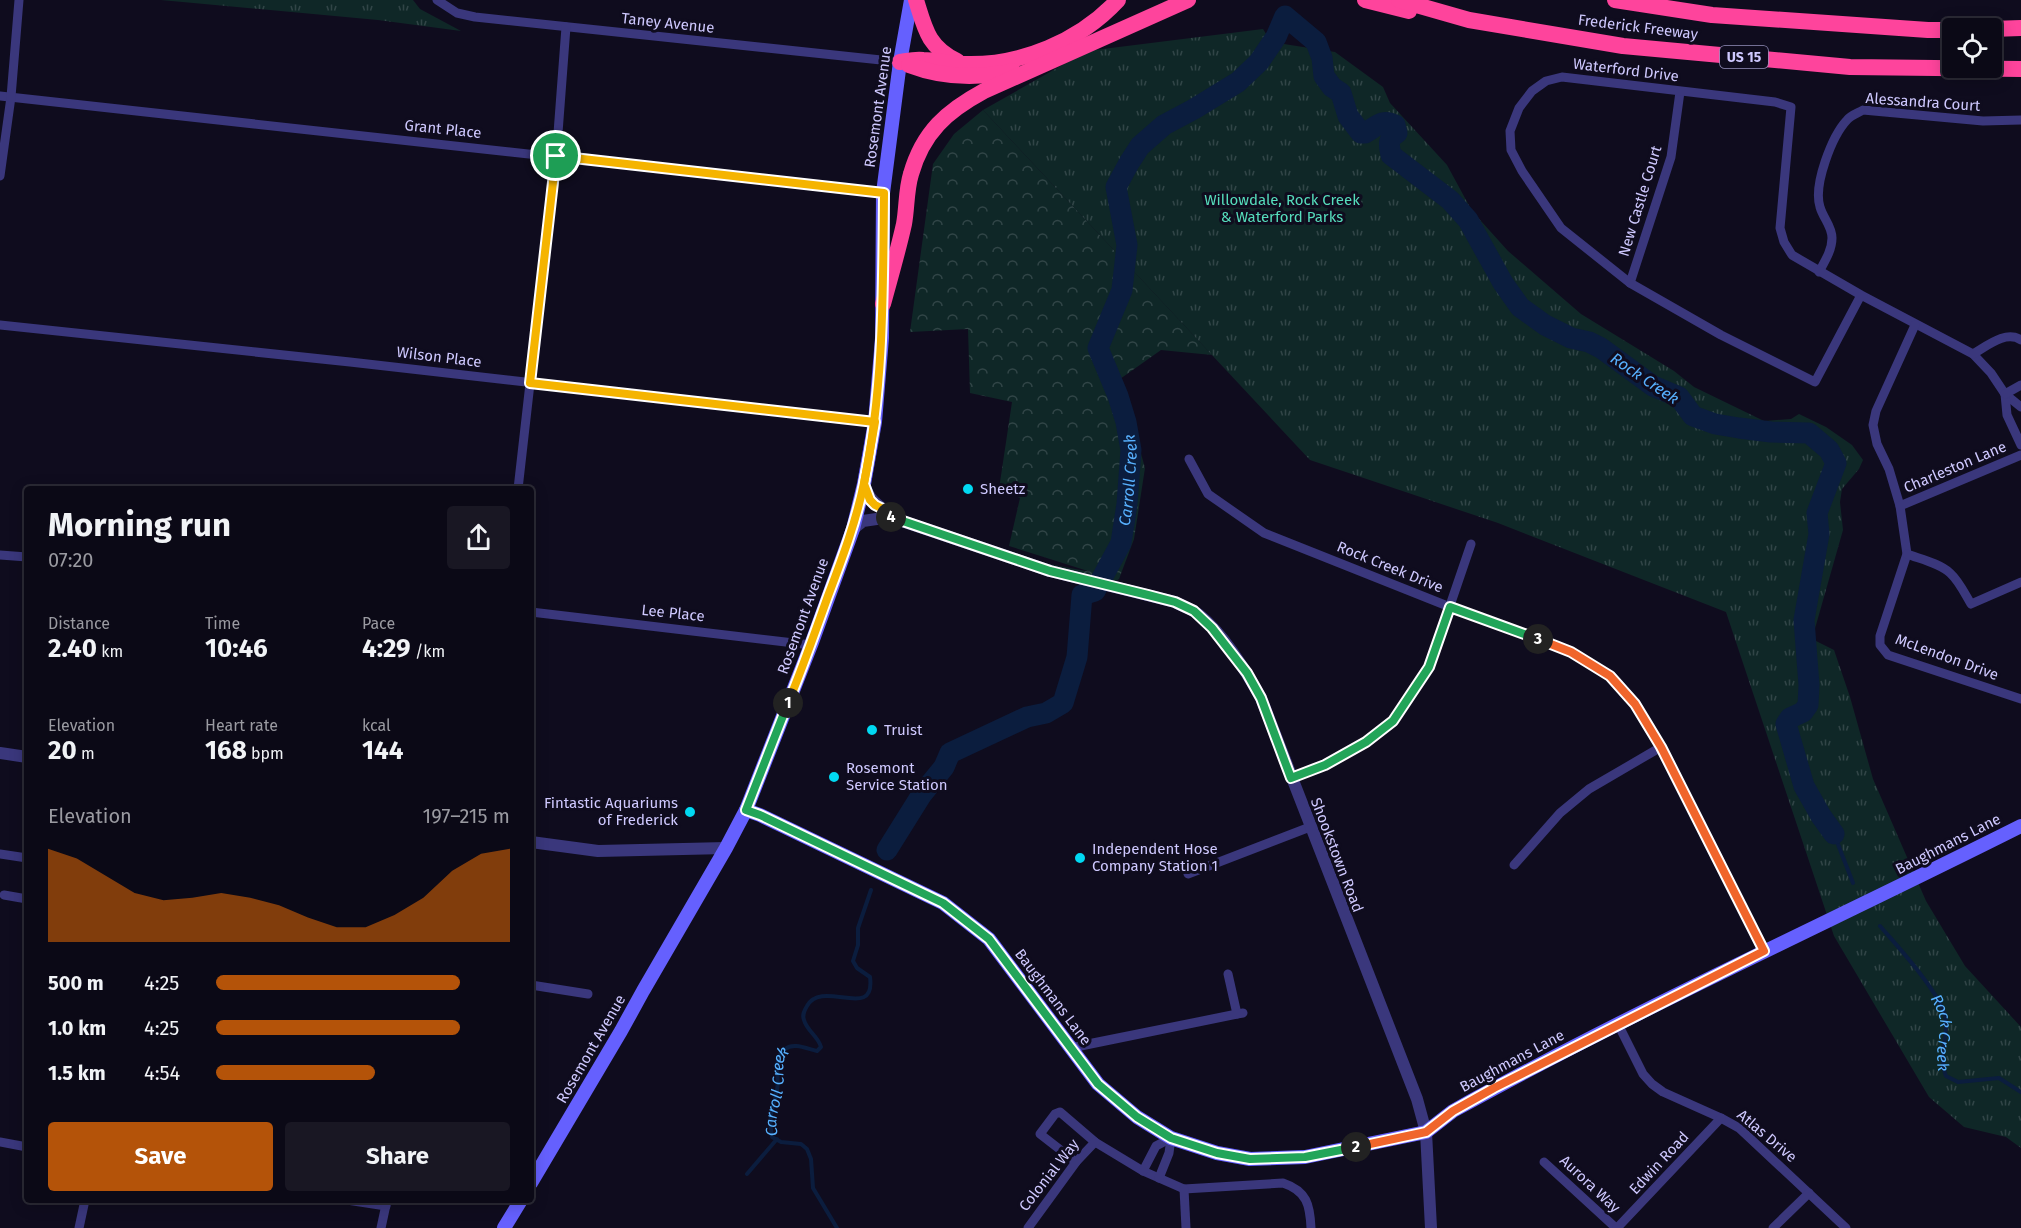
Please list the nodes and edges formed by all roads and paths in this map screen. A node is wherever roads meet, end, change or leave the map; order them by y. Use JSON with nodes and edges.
{"nodes":[{"id":1,"x":19,"y":0,"type":"edge"},
{"id":2,"x":437,"y":0,"type":"edge"},
{"id":3,"x":911,"y":0,"type":"edge"},
{"id":4,"x":916,"y":0,"type":"edge"},
{"id":5,"x":1118,"y":0,"type":"edge"},
{"id":6,"x":1188,"y":0,"type":"edge"},
{"id":7,"x":1365,"y":0,"type":"edge"},
{"id":8,"x":1399,"y":0,"type":"edge"},
{"id":9,"x":1616,"y":0,"type":"edge"},
{"id":10,"x":1469,"y":20,"type":"junction"},
{"id":11,"x":566,"y":27,"type":"junction"},
{"id":12,"x":2021,"y":28,"type":"edge"},
{"id":13,"x":2002,"y":29,"type":"edge"},
{"id":14,"x":1942,"y":30,"type":"edge"},
{"id":15,"x":900,"y":62,"type":"junction"},
{"id":16,"x":963,"y":64,"type":"junction"},
{"id":17,"x":1035,"y":67,"type":"junction"},
{"id":18,"x":2021,"y":69,"type":"edge"},
{"id":19,"x":1680,"y":92,"type":"junction"},
{"id":20,"x":0,"y":96,"type":"edge"},
{"id":21,"x":11,"y":97,"type":"junction"},
{"id":22,"x":2021,"y":120,"type":"edge"},
{"id":23,"x":556,"y":156,"type":"junction"},
{"id":24,"x":0,"y":176,"type":"edge"},
{"id":25,"x":884,"y":193,"type":"junction"},
{"id":26,"x":1819,"y":272,"type":"junction"},
{"id":27,"x":1630,"y":283,"type":"junction"},
{"id":28,"x":1861,"y":296,"type":"junction"},
{"id":29,"x":883,"y":304,"type":"junction"},
{"id":30,"x":1915,"y":325,"type":"junction"},
{"id":31,"x":0,"y":326,"type":"edge"},
{"id":32,"x":2021,"y":340,"type":"edge"},
{"id":33,"x":1973,"y":354,"type":"junction"},
{"id":34,"x":530,"y":383,"type":"junction"},
{"id":35,"x":2021,"y":385,"type":"edge"},
{"id":36,"x":2005,"y":394,"type":"junction"},
{"id":37,"x":2021,"y":407,"type":"edge"},
{"id":38,"x":875,"y":422,"type":"junction"},
{"id":39,"x":2021,"y":445,"type":"edge"},
{"id":40,"x":2021,"y":455,"type":"edge"},
{"id":41,"x":1189,"y":459,"type":"dead end"},
{"id":42,"x":864,"y":484,"type":"junction"},
{"id":43,"x":518,"y":486,"type":"edge"},
{"id":44,"x":1900,"y":506,"type":"junction"},
{"id":45,"x":890,"y":517,"type":"junction"},
{"id":46,"x":853,"y":529,"type":"junction"},
{"id":47,"x":1471,"y":544,"type":"dead end"},
{"id":48,"x":1906,"y":554,"type":"junction"},
{"id":49,"x":0,"y":555,"type":"edge"},
{"id":50,"x":24,"y":557,"type":"edge"},
{"id":51,"x":2021,"y":582,"type":"edge"},
{"id":52,"x":1450,"y":607,"type":"junction"},
{"id":53,"x":534,"y":612,"type":"edge"},
{"id":54,"x":812,"y":645,"type":"junction"},
{"id":55,"x":2021,"y":699,"type":"edge"},
{"id":56,"x":1661,"y":747,"type":"junction"},
{"id":57,"x":0,"y":753,"type":"edge"},
{"id":58,"x":24,"y":757,"type":"edge"},
{"id":59,"x":1291,"y":778,"type":"junction"},
{"id":60,"x":746,"y":810,"type":"junction"},
{"id":61,"x":2021,"y":826,"type":"edge"},
{"id":62,"x":1310,"y":827,"type":"junction"},
{"id":63,"x":534,"y":842,"type":"edge"},
{"id":64,"x":726,"y":848,"type":"junction"},
{"id":65,"x":0,"y":854,"type":"edge"},
{"id":66,"x":24,"y":858,"type":"edge"},
{"id":67,"x":1514,"y":866,"type":"dead end"},
{"id":68,"x":1188,"y":874,"type":"dead end"},
{"id":69,"x":4,"y":895,"type":"dead end"},
{"id":70,"x":24,"y":898,"type":"edge"},
{"id":71,"x":1764,"y":951,"type":"junction"},
{"id":72,"x":1228,"y":974,"type":"dead end"},
{"id":73,"x":534,"y":985,"type":"edge"},
{"id":74,"x":588,"y":994,"type":"dead end"},
{"id":75,"x":1618,"y":1024,"type":"junction"},
{"id":76,"x":1077,"y":1047,"type":"junction"},
{"id":77,"x":1721,"y":1118,"type":"junction"},
{"id":78,"x":1426,"y":1132,"type":"junction"},
{"id":79,"x":1171,"y":1138,"type":"junction"},
{"id":80,"x":0,"y":1142,"type":"edge"},
{"id":81,"x":1095,"y":1142,"type":"junction"},
{"id":82,"x":24,"y":1146,"type":"edge"},
{"id":83,"x":1076,"y":1162,"type":"junction"},
{"id":84,"x":1544,"y":1162,"type":"dead end"},
{"id":85,"x":1143,"y":1171,"type":"junction"},
{"id":86,"x":534,"y":1178,"type":"edge"},
{"id":87,"x":1159,"y":1178,"type":"junction"},
{"id":88,"x":1184,"y":1188,"type":"junction"},
{"id":89,"x":1809,"y":1193,"type":"junction"},
{"id":90,"x":84,"y":1203,"type":"edge"},
{"id":91,"x":386,"y":1203,"type":"edge"},
{"id":92,"x":519,"y":1203,"type":"edge"},
{"id":93,"x":79,"y":1228,"type":"edge"},
{"id":94,"x":381,"y":1228,"type":"edge"},
{"id":95,"x":504,"y":1228,"type":"edge"},
{"id":96,"x":1028,"y":1228,"type":"edge"},
{"id":97,"x":1186,"y":1228,"type":"edge"},
{"id":98,"x":1311,"y":1228,"type":"edge"},
{"id":99,"x":1431,"y":1228,"type":"edge"},
{"id":100,"x":1617,"y":1228,"type":"edge"},
{"id":101,"x":1773,"y":1228,"type":"edge"},
{"id":102,"x":1846,"y":1228,"type":"edge"}],
"edges":[{"from":1,"to":21,"type":"street"},
{"from":2,"to":11,"type":"street","name":"Taney Avenue"},
{"from":3,"to":15,"type":"main road","name":"Rosemont Avenue"},
{"from":4,"to":16,"type":"highway"},
{"from":5,"to":16,"type":"highway"},
{"from":6,"to":17,"type":"highway"},
{"from":7,"to":10,"type":"highway"},
{"from":8,"to":10,"type":"highway","name":"Frederick Freeway","number":"US 15"},
{"from":9,"to":14,"type":"highway","name":"Frederick Freeway"},
{"from":10,"to":18,"type":"highway","name":"Frederick Freeway","number":"US 15"},
{"from":11,"to":15,"type":"street","name":"Taney Avenue"},
{"from":11,"to":23,"type":"street"},
{"from":12,"to":13,"type":"highway"},
{"from":15,"to":16,"type":"highway"},
{"from":15,"to":17,"type":"highway"},
{"from":15,"to":25,"type":"main road","name":"Rosemont Avenue"},
{"from":17,"to":29,"type":"highway"},
{"from":19,"to":26,"type":"street","name":"Waterford Drive"},
{"from":19,"to":27,"type":"street","name":"New Castle Court"},
{"from":19,"to":27,"type":"street","name":"Waterford Drive"},
{"from":20,"to":21,"type":"street","name":"Grant Place"},
{"from":21,"to":23,"type":"street","name":"Grant Place"},
{"from":21,"to":24,"type":"street"},
{"from":22,"to":26,"type":"street","name":"Alessandra Court"},
{"from":23,"to":25,"type":"street","name":"Grant Place"},
{"from":23,"to":34,"type":"street"},
{"from":25,"to":29,"type":"main road","name":"Rosemont Avenue"},
{"from":26,"to":28,"type":"street","name":"Waterford Drive"},
{"from":27,"to":28,"type":"street","name":"Waterford Drive"},
{"from":28,"to":30,"type":"street","name":"Waterford Drive"},
{"from":29,"to":38,"type":"main road","name":"Rosemont Avenue"},
{"from":30,"to":33,"type":"street","name":"Waterford Drive"},
{"from":30,"to":44,"type":"street","name":"McLendon Drive"},
{"from":31,"to":34,"type":"street","name":"Wilson Place"},
{"from":32,"to":33,"type":"street"},
{"from":33,"to":36,"type":"street","name":"Waterford Drive"},
{"from":34,"to":38,"type":"street","name":"Wilson Place"},
{"from":34,"to":43,"type":"street"},
{"from":35,"to":36,"type":"street"},
{"from":36,"to":37,"type":"street","name":"Waterford Drive"},
{"from":36,"to":39,"type":"street","name":"Waterford Drive"},
{"from":38,"to":42,"type":"main road","name":"Rosemont Avenue"},
{"from":40,"to":44,"type":"street","name":"Charleston Lane"},
{"from":41,"to":52,"type":"street","name":"Rock Creek Drive"},
{"from":42,"to":45,"type":"street","name":"Shookstown Road"},
{"from":42,"to":46,"type":"main road","name":"Rosemont Avenue"},
{"from":44,"to":48,"type":"street","name":"McLendon Drive"},
{"from":45,"to":46,"type":"street","name":"Shookstown Road"},
{"from":45,"to":59,"type":"street","name":"Shookstown Road"},
{"from":46,"to":54,"type":"main road","name":"Rosemont Avenue"},
{"from":47,"to":52,"type":"street"},
{"from":48,"to":51,"type":"street"},
{"from":48,"to":55,"type":"street","name":"McLendon Drive"},
{"from":49,"to":50,"type":"street"},
{"from":52,"to":56,"type":"street","name":"Rock Creek Drive"},
{"from":52,"to":59,"type":"street"},
{"from":53,"to":54,"type":"street","name":"Lee Place"},
{"from":54,"to":60,"type":"main road","name":"Rosemont Avenue"},
{"from":56,"to":67,"type":"street"},
{"from":56,"to":71,"type":"street","name":"Rock Creek Drive"},
{"from":57,"to":58,"type":"street"},
{"from":59,"to":62,"type":"street","name":"Shookstown Road"},
{"from":60,"to":64,"type":"main road","name":"Rosemont Avenue"},
{"from":60,"to":76,"type":"main road","name":"Baughmans Lane"},
{"from":61,"to":71,"type":"main road","name":"Baughmans Lane"},
{"from":62,"to":68,"type":"street"},
{"from":62,"to":78,"type":"street","name":"Shookstown Road"},
{"from":63,"to":64,"type":"street"},
{"from":64,"to":86,"type":"main road","name":"Rosemont Avenue"},
{"from":65,"to":66,"type":"street"},
{"from":69,"to":70,"type":"street"},
{"from":71,"to":75,"type":"main road","name":"Baughmans Lane"},
{"from":72,"to":76,"type":"street"},
{"from":73,"to":74,"type":"street"},
{"from":75,"to":77,"type":"street","name":"Atlas Drive"},
{"from":75,"to":78,"type":"main road","name":"Baughmans Lane"},
{"from":76,"to":79,"type":"main road","name":"Baughmans Lane"},
{"from":77,"to":89,"type":"street","name":"Atlas Drive"},
{"from":77,"to":100,"type":"street","name":"Edwin Road"},
{"from":78,"to":79,"type":"main road","name":"Baughmans Lane"},
{"from":78,"to":99,"type":"street","name":"Shookstown Road"},
{"from":79,"to":85,"type":"street"},
{"from":79,"to":87,"type":"street"},
{"from":80,"to":82,"type":"street"},
{"from":81,"to":83,"type":"street","name":"Colonial Way"},
{"from":81,"to":83,"type":"street"},
{"from":81,"to":85,"type":"street"},
{"from":83,"to":96,"type":"street","name":"Colonial Way"},
{"from":84,"to":100,"type":"street","name":"Aurora Way"},
{"from":85,"to":87,"type":"street"},
{"from":87,"to":88,"type":"street"},
{"from":88,"to":97,"type":"street"},
{"from":88,"to":98,"type":"street"},
{"from":89,"to":101,"type":"street"},
{"from":89,"to":102,"type":"street","name":"Atlas Drive"},
{"from":90,"to":93,"type":"street"},
{"from":91,"to":94,"type":"street"},
{"from":92,"to":95,"type":"main road"}]}
